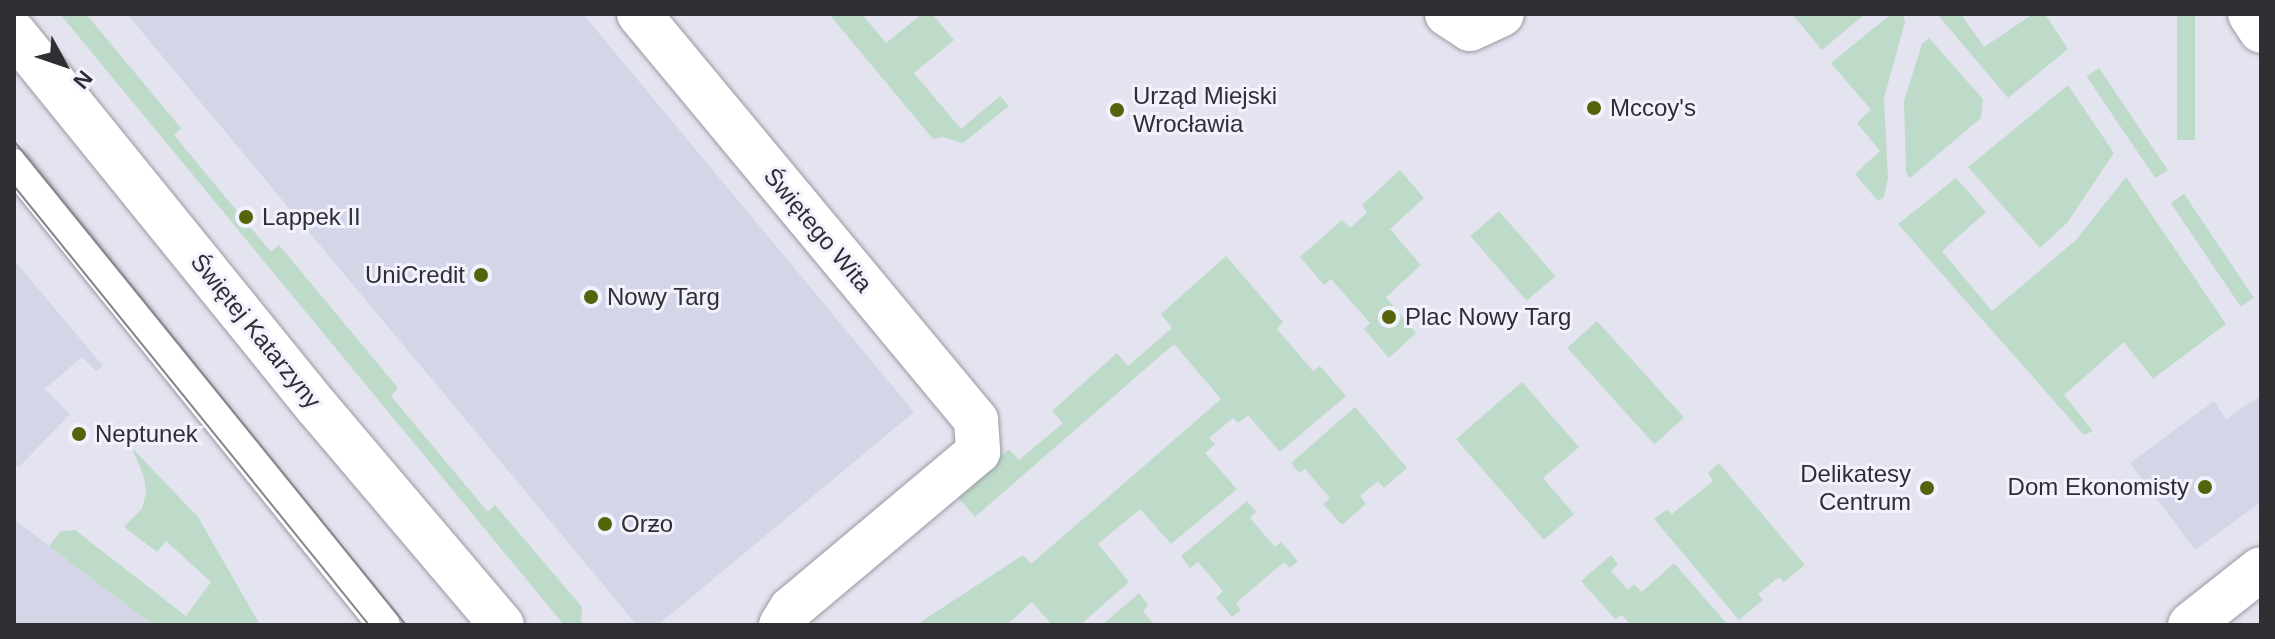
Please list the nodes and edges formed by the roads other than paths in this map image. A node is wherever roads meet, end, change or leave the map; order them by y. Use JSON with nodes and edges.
{"nodes":[{"id":1,"x":639,"y":14,"type":"edge"},
{"id":2,"x":2250,"y":14,"type":"edge"},
{"id":3,"x":2261,"y":31,"type":"edge"},
{"id":4,"x":14,"y":33,"type":"edge"},
{"id":5,"x":14,"y":165,"type":"edge"},
{"id":6,"x":2261,"y":569,"type":"edge"},
{"id":7,"x":384,"y":625,"type":"edge"},
{"id":8,"x":502,"y":625,"type":"edge"},
{"id":9,"x":781,"y":625,"type":"edge"},
{"id":10,"x":2190,"y":625,"type":"edge"}],
"edges":[{"from":1,"to":9,"type":"street","name":"Świętego Wita"},
{"from":2,"to":3,"type":"street"},
{"from":4,"to":8,"type":"street","name":"Świętej Katarzyny"},
{"from":5,"to":7,"type":"lane"},
{"from":6,"to":10,"type":"street"}]}
